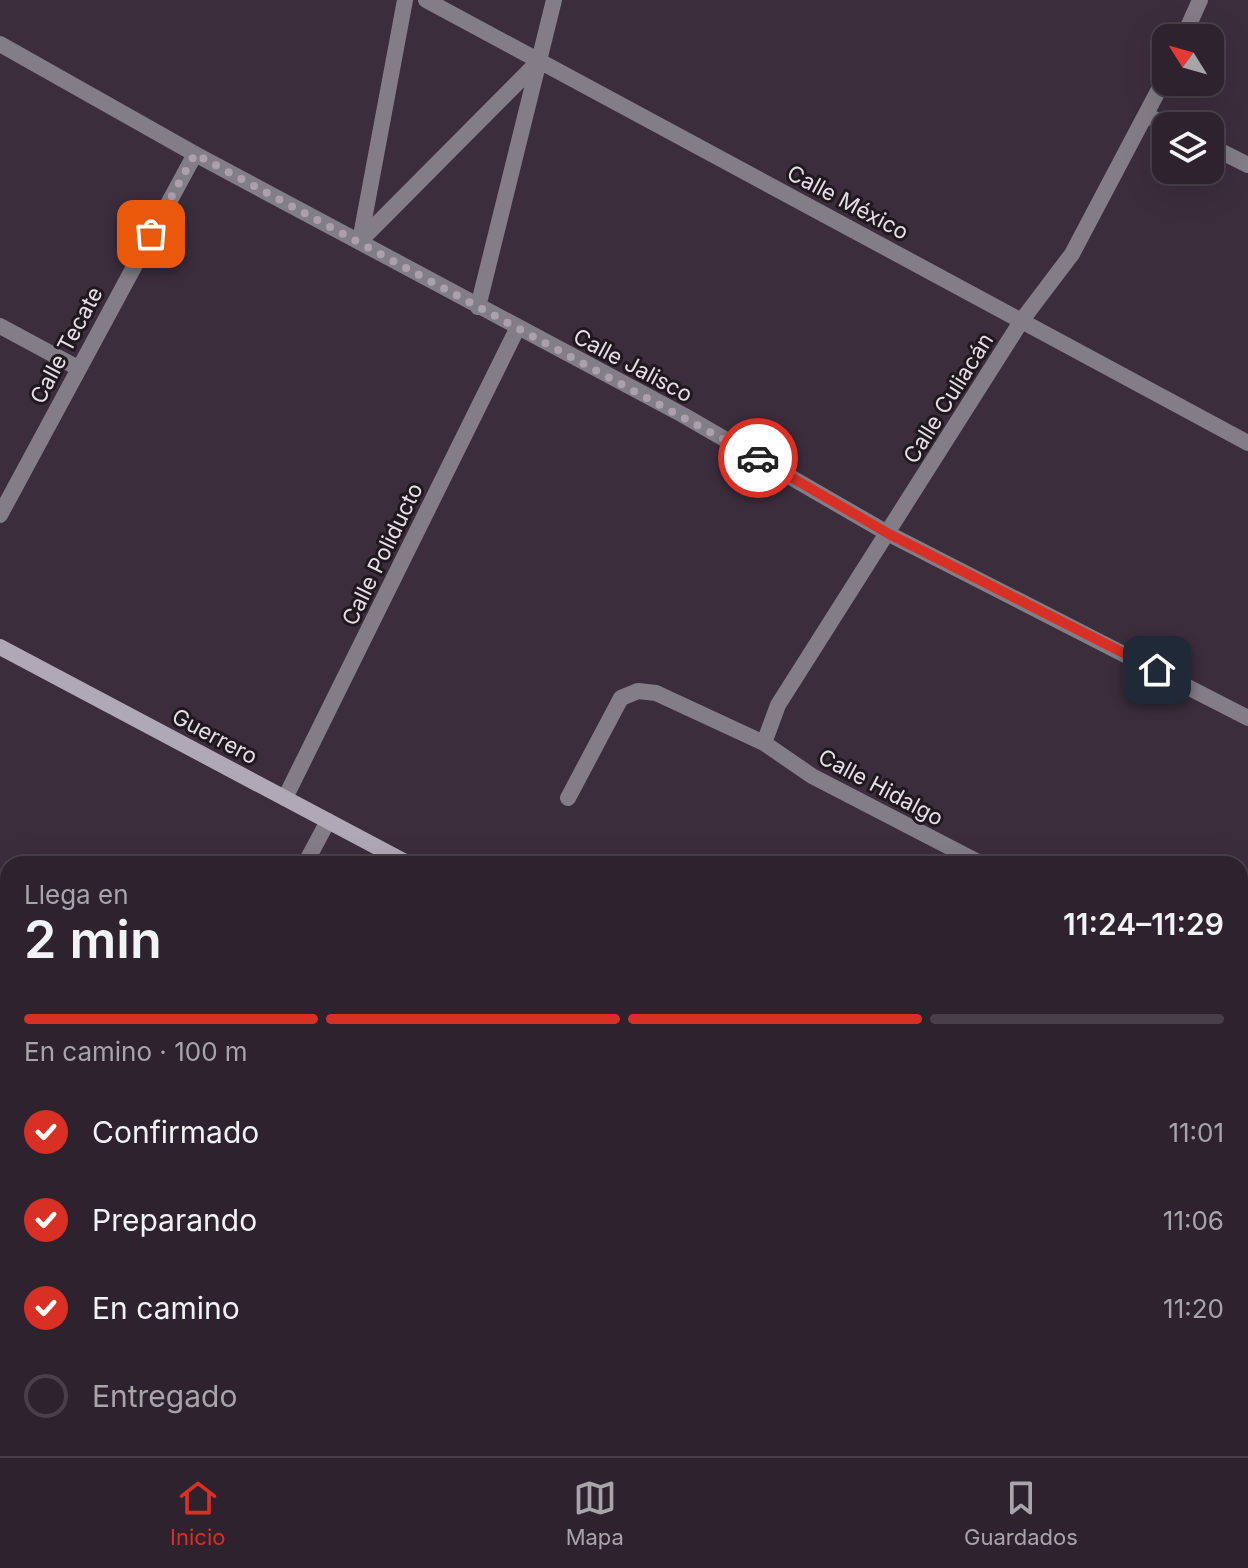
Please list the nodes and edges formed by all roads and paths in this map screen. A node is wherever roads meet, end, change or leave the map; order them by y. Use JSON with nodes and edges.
{"nodes":[{"id":1,"x":405,"y":0,"type":"edge"},
{"id":2,"x":426,"y":0,"type":"edge"},
{"id":3,"x":554,"y":0,"type":"edge"},
{"id":4,"x":1200,"y":0,"type":"edge"},
{"id":5,"x":1189,"y":24,"type":"edge"},
{"id":6,"x":0,"y":44,"type":"edge"},
{"id":7,"x":539,"y":61,"type":"junction"},
{"id":8,"x":1157,"y":96,"type":"edge"},
{"id":9,"x":1148,"y":116,"type":"junction"},
{"id":10,"x":1152,"y":118,"type":"edge"},
{"id":11,"x":1224,"y":153,"type":"edge"},
{"id":12,"x":195,"y":154,"type":"junction"},
{"id":13,"x":1248,"y":165,"type":"edge"},
{"id":14,"x":360,"y":241,"type":"junction"},
{"id":15,"x":478,"y":307,"type":"junction"},
{"id":16,"x":1022,"y":320,"type":"junction"},
{"id":17,"x":0,"y":326,"type":"edge"},
{"id":18,"x":517,"y":329,"type":"junction"},
{"id":19,"x":78,"y":368,"type":"junction"},
{"id":20,"x":1248,"y":443,"type":"edge"},
{"id":21,"x":0,"y":515,"type":"edge"},
{"id":22,"x":889,"y":534,"type":"junction"},
{"id":23,"x":0,"y":647,"type":"edge"},
{"id":24,"x":1248,"y":718,"type":"edge"},
{"id":25,"x":764,"y":743,"type":"junction"},
{"id":26,"x":285,"y":798,"type":"junction"},
{"id":27,"x":568,"y":798,"type":"dead end"},
{"id":28,"x":328,"y":821,"type":"junction"},
{"id":29,"x":309,"y":856,"type":"edge"},
{"id":30,"x":394,"y":856,"type":"edge"},
{"id":31,"x":967,"y":856,"type":"edge"}],
"edges":[{"from":1,"to":14,"type":"street"},
{"from":2,"to":7,"type":"street","name":"Calle México"},
{"from":3,"to":7,"type":"street"},
{"from":4,"to":5,"type":"street"},
{"from":6,"to":12,"type":"street","name":"Calle Jalisco"},
{"from":7,"to":14,"type":"street"},
{"from":7,"to":15,"type":"street"},
{"from":7,"to":16,"type":"street","name":"Calle México"},
{"from":8,"to":9,"type":"street","name":"Calle Culiacán"},
{"from":9,"to":10,"type":"street"},
{"from":9,"to":16,"type":"street","name":"Calle Culiacán"},
{"from":11,"to":13,"type":"street"},
{"from":12,"to":14,"type":"street","name":"Calle Jalisco"},
{"from":12,"to":19,"type":"street","name":"Calle Tecate"},
{"from":14,"to":15,"type":"street","name":"Calle Jalisco"},
{"from":15,"to":18,"type":"street","name":"Calle Jalisco"},
{"from":16,"to":20,"type":"street","name":"Calle México"},
{"from":16,"to":22,"type":"street","name":"Calle Culiacán"},
{"from":17,"to":19,"type":"street"},
{"from":18,"to":22,"type":"street","name":"Calle Jalisco"},
{"from":18,"to":26,"type":"street","name":"Calle Poliducto"},
{"from":19,"to":21,"type":"street","name":"Calle Tecate"},
{"from":22,"to":24,"type":"street","name":"Calle Jalisco"},
{"from":22,"to":25,"type":"street","name":"Calle Culiacán"},
{"from":23,"to":26,"type":"main road","name":"Guerrero"},
{"from":25,"to":27,"type":"street","name":"Calle Hidalgo"},
{"from":25,"to":31,"type":"street","name":"Calle Hidalgo"},
{"from":26,"to":28,"type":"main road","name":"Guerrero"},
{"from":28,"to":29,"type":"street"},
{"from":28,"to":30,"type":"main road","name":"Guerrero"}]}
